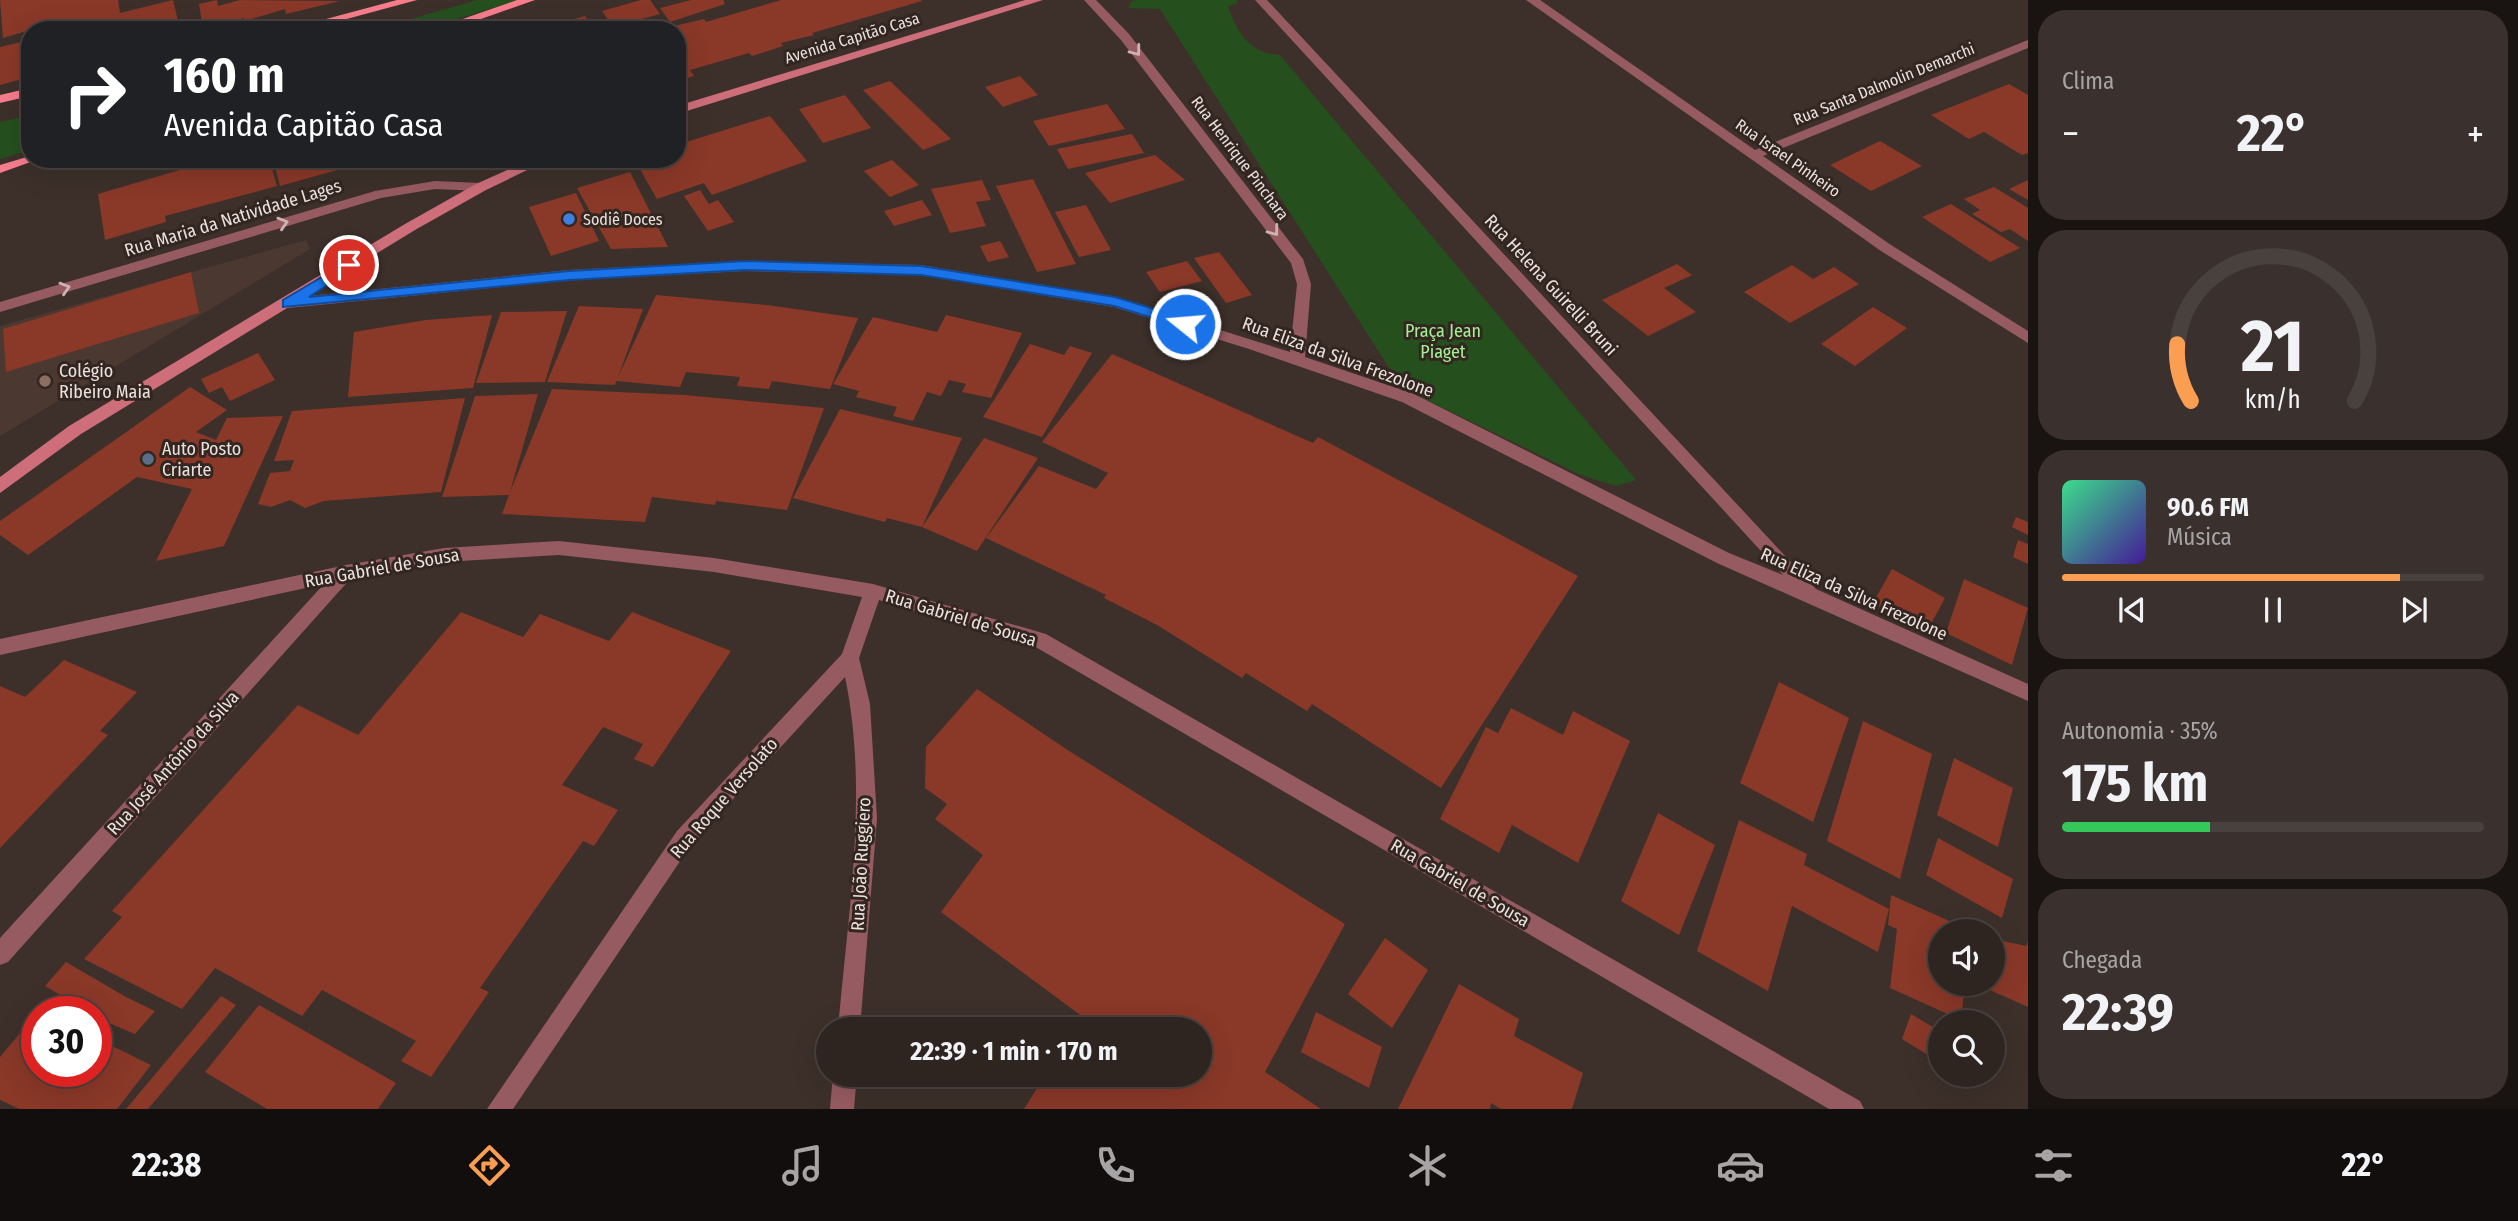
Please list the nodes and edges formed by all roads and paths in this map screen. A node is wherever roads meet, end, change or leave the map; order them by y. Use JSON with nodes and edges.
{"nodes":[{"id":1,"x":411,"y":0,"type":"edge"},
{"id":2,"x":529,"y":0,"type":"edge"},
{"id":3,"x":1037,"y":0,"type":"edge"},
{"id":4,"x":1090,"y":0,"type":"edge"},
{"id":5,"x":1261,"y":0,"type":"edge"},
{"id":6,"x":1532,"y":0,"type":"edge"},
{"id":7,"x":326,"y":21,"type":"edge"},
{"id":8,"x":465,"y":21,"type":"edge"},
{"id":9,"x":2028,"y":44,"type":"edge"},
{"id":10,"x":21,"y":94,"type":"edge"},
{"id":11,"x":0,"y":99,"type":"edge"},
{"id":12,"x":686,"y":107,"type":"edge"},
{"id":13,"x":1753,"y":155,"type":"junction"},
{"id":14,"x":21,"y":163,"type":"edge"},
{"id":15,"x":524,"y":168,"type":"edge"},
{"id":16,"x":0,"y":169,"type":"edge"},
{"id":17,"x":481,"y":187,"type":"junction"},
{"id":18,"x":288,"y":303,"type":"junction"},
{"id":19,"x":0,"y":307,"type":"edge"},
{"id":20,"x":2024,"y":333,"type":"edge"},
{"id":21,"x":1297,"y":360,"type":"junction"},
{"id":22,"x":0,"y":486,"type":"edge"},
{"id":23,"x":346,"y":572,"type":"junction"},
{"id":24,"x":873,"y":591,"type":"junction"},
{"id":25,"x":1812,"y":595,"type":"junction"},
{"id":26,"x":0,"y":647,"type":"edge"},
{"id":27,"x":850,"y":658,"type":"junction"},
{"id":28,"x":2028,"y":692,"type":"edge"},
{"id":29,"x":0,"y":954,"type":"edge"},
{"id":30,"x":850,"y":1017,"type":"edge"},
{"id":31,"x":844,"y":1087,"type":"edge"},
{"id":32,"x":499,"y":1109,"type":"edge"},
{"id":33,"x":842,"y":1109,"type":"edge"},
{"id":34,"x":1852,"y":1109,"type":"edge"}],
"edges":[{"from":1,"to":7,"type":"main road"},
{"from":2,"to":8,"type":"main road"},
{"from":3,"to":12,"type":"main road","name":"Avenida Capitão Casa"},
{"from":4,"to":21,"type":"street","name":"Rua Henrique Pinchara","one_way":true},
{"from":5,"to":25,"type":"street","name":"Rua Helena Guirelli Bruni"},
{"from":6,"to":13,"type":"street","name":"Rua Israel Pinheiro"},
{"from":9,"to":13,"type":"street","name":"Rua Santa Dalmolin Demarchi"},
{"from":10,"to":11,"type":"main road"},
{"from":13,"to":20,"type":"street","name":"Rua Israel Pinheiro"},
{"from":14,"to":16,"type":"main road"},
{"from":15,"to":17,"type":"main road"},
{"from":17,"to":18,"type":"main road"},
{"from":19,"to":17,"type":"street","name":"Rua Maria da Natividade Lages","one_way":true},
{"from":18,"to":21,"type":"street","name":"Rua Eliza da Silva Frezolone"},
{"from":18,"to":22,"type":"main road"},
{"from":21,"to":25,"type":"street","name":"Rua Eliza da Silva Frezolone"},
{"from":23,"to":24,"type":"street","name":"Rua Gabriel de Sousa"},
{"from":23,"to":26,"type":"street","name":"Rua Gabriel de Sousa"},
{"from":23,"to":29,"type":"street","name":"Rua José Antônio da Silva"},
{"from":24,"to":27,"type":"street","name":"Rua Roque Versolato"},
{"from":24,"to":34,"type":"street","name":"Rua Gabriel de Sousa"},
{"from":25,"to":28,"type":"street","name":"Rua Eliza da Silva Frezolone"},
{"from":27,"to":30,"type":"street","name":"Rua João Ruggiero"},
{"from":27,"to":32,"type":"street","name":"Rua Roque Versolato"},
{"from":31,"to":33,"type":"street"}]}
